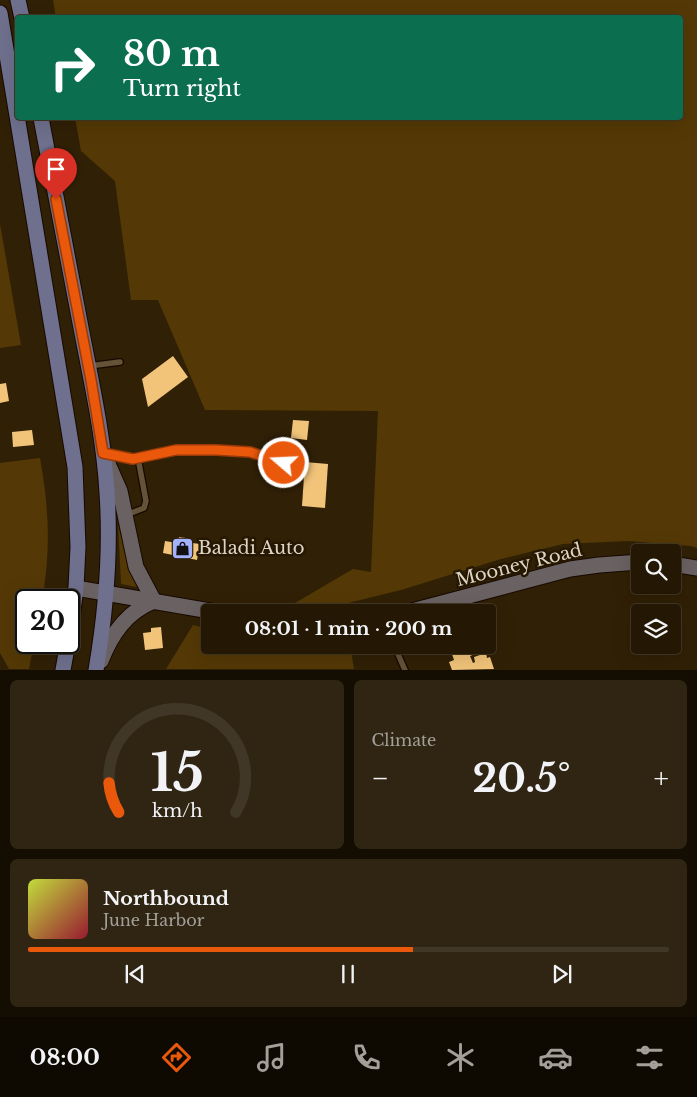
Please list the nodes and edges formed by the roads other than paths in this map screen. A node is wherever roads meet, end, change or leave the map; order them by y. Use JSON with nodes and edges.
{"nodes":[{"id":1,"x":18,"y":0,"type":"edge"},
{"id":2,"x":0,"y":13,"type":"edge"},
{"id":3,"x":21,"y":15,"type":"edge"},
{"id":4,"x":15,"y":104,"type":"edge"},
{"id":5,"x":18,"y":120,"type":"edge"},
{"id":6,"x":41,"y":120,"type":"edge"},
{"id":7,"x":120,"y":362,"type":"dead end"},
{"id":8,"x":89,"y":366,"type":"junction"},
{"id":9,"x":103,"y":453,"type":"junction"},
{"id":10,"x":138,"y":458,"type":"junction"},
{"id":11,"x":284,"y":463,"type":"dead end"},
{"id":12,"x":124,"y":516,"type":"junction"},
{"id":13,"x":631,"y":563,"type":"edge"},
{"id":14,"x":681,"y":565,"type":"edge"},
{"id":15,"x":697,"y":568,"type":"edge"},
{"id":16,"x":76,"y":588,"type":"joint"},
{"id":17,"x":106,"y":592,"type":"junction"},
{"id":18,"x":154,"y":601,"type":"junction"},
{"id":19,"x":439,"y":604,"type":"edge"},
{"id":20,"x":201,"y":609,"type":"edge"},
{"id":21,"x":66,"y":654,"type":"edge"},
{"id":22,"x":398,"y":654,"type":"edge"},
{"id":23,"x":63,"y":670,"type":"edge"},
{"id":24,"x":97,"y":670,"type":"edge"},
{"id":25,"x":405,"y":670,"type":"edge"}],
"edges":[{"from":1,"to":3,"type":"main road"},
{"from":2,"to":4,"type":"main road"},
{"from":5,"to":16,"type":"main road"},
{"from":6,"to":8,"type":"main road"},
{"from":7,"to":8,"type":"lane"},
{"from":8,"to":9,"type":"main road"},
{"from":9,"to":10,"type":"lane"},
{"from":9,"to":12,"type":"street"},
{"from":9,"to":17,"type":"main road"},
{"from":10,"to":11,"type":"lane"},
{"from":10,"to":12,"type":"lane"},
{"from":12,"to":18,"type":"street"},
{"from":13,"to":19,"type":"street","name":"Mooney Road"},
{"from":14,"to":15,"type":"street"},
{"from":16,"to":17,"type":"street"},
{"from":17,"to":18,"type":"street"},
{"from":17,"to":24,"type":"main road"},
{"from":18,"to":20,"type":"street"},
{"from":18,"to":24,"type":"street"},
{"from":21,"to":23,"type":"main road"},
{"from":22,"to":25,"type":"lane"}]}
